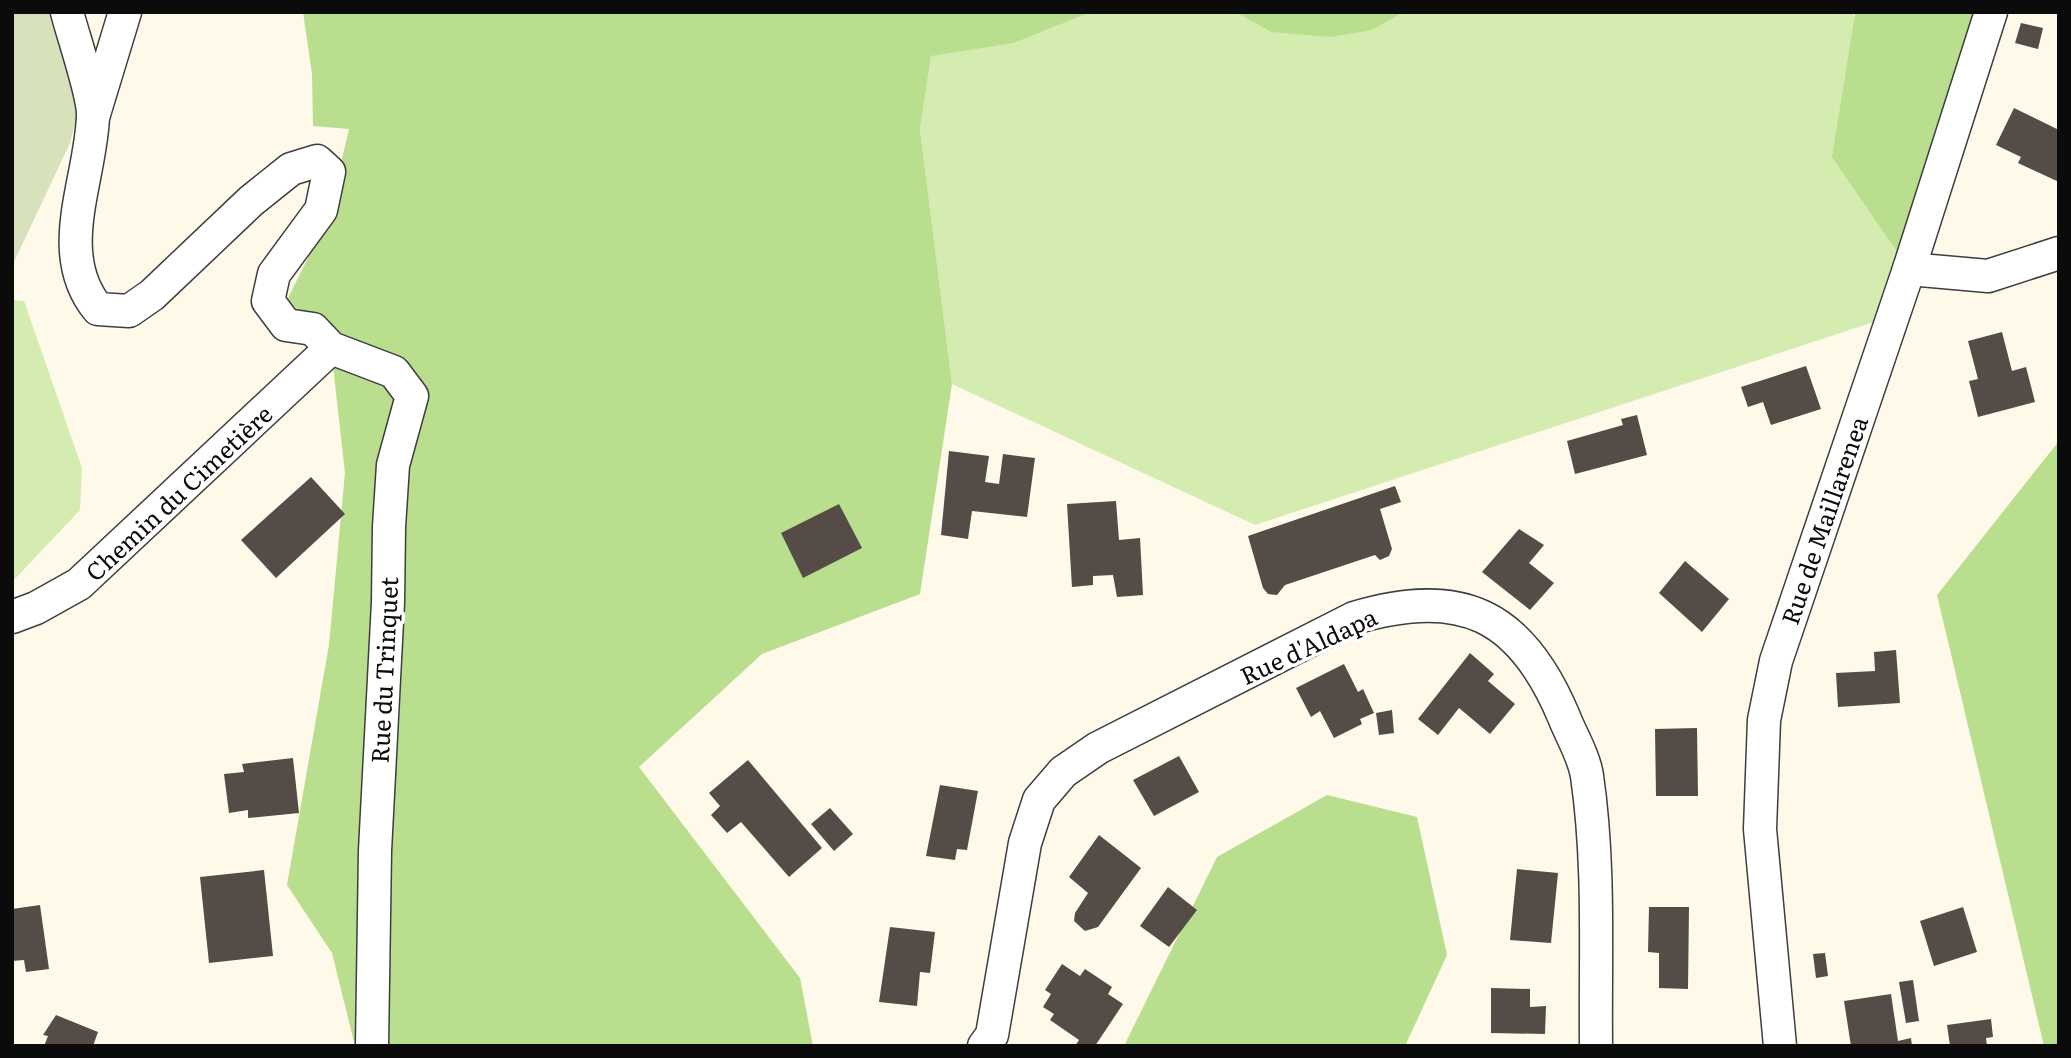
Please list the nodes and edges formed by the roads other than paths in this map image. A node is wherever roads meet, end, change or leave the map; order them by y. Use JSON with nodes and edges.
{"nodes":[{"id":1,"x":67,"y":12,"type":"edge"},
{"id":2,"x":125,"y":12,"type":"edge"},
{"id":3,"x":1991,"y":12,"type":"edge"},
{"id":4,"x":94,"y":114,"type":"junction"},
{"id":5,"x":2059,"y":253,"type":"edge"},
{"id":6,"x":1909,"y":269,"type":"junction"},
{"id":7,"x":331,"y":348,"type":"junction"},
{"id":8,"x":12,"y":617,"type":"edge"},
{"id":9,"x":372,"y":1046,"type":"edge"},
{"id":10,"x":984,"y":1046,"type":"edge"},
{"id":11,"x":1596,"y":1046,"type":"edge"},
{"id":12,"x":1780,"y":1046,"type":"edge"}],
"edges":[{"from":1,"to":4,"type":"street"},
{"from":2,"to":4,"type":"street"},
{"from":3,"to":6,"type":"street","name":"Rue de Maillarenea"},
{"from":4,"to":7,"type":"street"},
{"from":5,"to":6,"type":"street"},
{"from":6,"to":12,"type":"street","name":"Rue de Maillarenea"},
{"from":7,"to":8,"type":"street","name":"Chemin du Cimetière"},
{"from":7,"to":9,"type":"street","name":"Rue du Trinquet"},
{"from":10,"to":11,"type":"street","name":"Rue d'Aldapa"}]}
